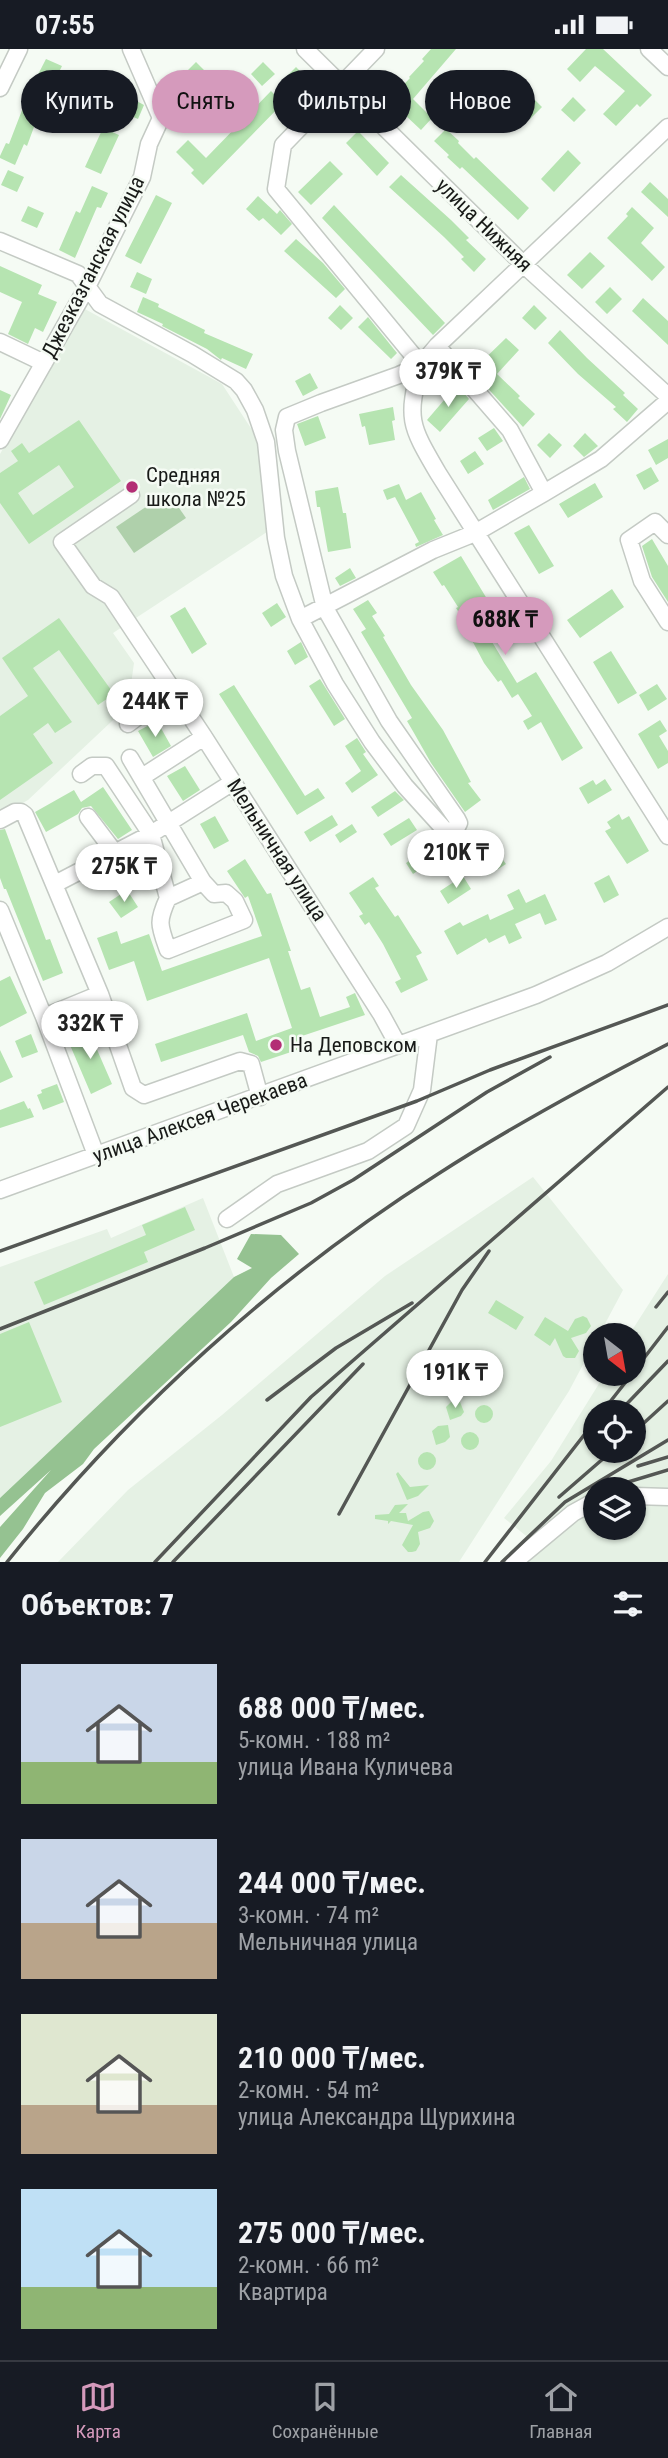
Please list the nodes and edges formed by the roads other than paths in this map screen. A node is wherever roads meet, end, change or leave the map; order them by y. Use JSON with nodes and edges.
{"nodes":[{"id":1,"x":19,"y":49,"type":"edge"},
{"id":2,"x":131,"y":49,"type":"edge"},
{"id":3,"x":305,"y":49,"type":"edge"},
{"id":4,"x":376,"y":49,"type":"edge"},
{"id":5,"x":649,"y":49,"type":"edge"},
{"id":6,"x":668,"y":67,"type":"edge"},
{"id":7,"x":326,"y":70,"type":"edge"},
{"id":8,"x":356,"y":70,"type":"edge"},
{"id":9,"x":0,"y":88,"type":"edge"},
{"id":10,"x":668,"y":127,"type":"edge"},
{"id":11,"x":295,"y":133,"type":"edge"},
{"id":12,"x":390,"y":133,"type":"edge"},
{"id":13,"x":0,"y":241,"type":"edge"},
{"id":14,"x":523,"y":264,"type":"junction"},
{"id":15,"x":87,"y":287,"type":"junction"},
{"id":16,"x":0,"y":342,"type":"edge"},
{"id":17,"x":437,"y":346,"type":"junction"},
{"id":18,"x":44,"y":363,"type":"junction"},
{"id":19,"x":421,"y":365,"type":"junction"},
{"id":20,"x":668,"y":396,"type":"edge"},
{"id":21,"x":668,"y":401,"type":"edge"},
{"id":22,"x":0,"y":440,"type":"edge"},
{"id":23,"x":544,"y":493,"type":"junction"},
{"id":24,"x":131,"y":495,"type":"dead end"},
{"id":25,"x":475,"y":533,"type":"junction"},
{"id":26,"x":668,"y":535,"type":"edge"},
{"id":27,"x":325,"y":608,"type":"junction"},
{"id":28,"x":300,"y":619,"type":"junction"},
{"id":29,"x":668,"y":622,"type":"edge"},
{"id":30,"x":172,"y":691,"type":"junction"},
{"id":31,"x":128,"y":724,"type":"dead end"},
{"id":32,"x":204,"y":737,"type":"junction"},
{"id":33,"x":130,"y":758,"type":"dead end"},
{"id":34,"x":81,"y":774,"type":"dead end"},
{"id":35,"x":142,"y":777,"type":"junction"},
{"id":36,"x":233,"y":782,"type":"junction"},
{"id":37,"x":88,"y":817,"type":"dead end"},
{"id":38,"x":0,"y":820,"type":"edge"},
{"id":39,"x":168,"y":822,"type":"junction"},
{"id":40,"x":151,"y":834,"type":"junction"},
{"id":41,"x":668,"y":836,"type":"edge"},
{"id":42,"x":115,"y":853,"type":"junction"},
{"id":43,"x":203,"y":882,"type":"junction"},
{"id":44,"x":55,"y":884,"type":"junction"},
{"id":45,"x":168,"y":898,"type":"junction"},
{"id":46,"x":0,"y":910,"type":"edge"},
{"id":47,"x":668,"y":927,"type":"edge"},
{"id":48,"x":100,"y":994,"type":"junction"},
{"id":49,"x":44,"y":1017,"type":"junction"},
{"id":50,"x":429,"y":1034,"type":"junction"},
{"id":51,"x":398,"y":1045,"type":"junction"},
{"id":52,"x":260,"y":1097,"type":"junction"},
{"id":53,"x":96,"y":1156,"type":"junction"},
{"id":54,"x":0,"y":1190,"type":"edge"},
{"id":55,"x":227,"y":1219,"type":"dead end"},
{"id":56,"x":646,"y":1496,"type":"edge"},
{"id":57,"x":668,"y":1497,"type":"edge"},
{"id":58,"x":583,"y":1508,"type":"edge"},
{"id":59,"x":514,"y":1562,"type":"edge"}],
"edges":[{"from":1,"to":9,"type":"street"},
{"from":2,"to":15,"type":"street","name":"Джезказганская улица"},
{"from":3,"to":7,"type":"street","name":"улица Нижняя"},
{"from":4,"to":8,"type":"street"},
{"from":5,"to":6,"type":"street"},
{"from":10,"to":14,"type":"street"},
{"from":11,"to":19,"type":"street"},
{"from":12,"to":14,"type":"street","name":"улица Нижняя"},
{"from":13,"to":15,"type":"street"},
{"from":14,"to":17,"type":"street"},
{"from":14,"to":20,"type":"street","name":"улица Нижняя"},
{"from":15,"to":18,"type":"street","name":"Джезказганская улица"},
{"from":15,"to":28,"type":"street"},
{"from":16,"to":18,"type":"street"},
{"from":17,"to":19,"type":"street"},
{"from":17,"to":23,"type":"street"},
{"from":18,"to":22,"type":"street","name":"Джезказганская улица"},
{"from":19,"to":25,"type":"street"},
{"from":19,"to":27,"type":"street"},
{"from":21,"to":23,"type":"street"},
{"from":23,"to":25,"type":"street"},
{"from":24,"to":30,"type":"street","name":"Мельничная улица"},
{"from":25,"to":27,"type":"street"},
{"from":25,"to":41,"type":"street"},
{"from":26,"to":29,"type":"street"},
{"from":27,"to":28,"type":"street"},
{"from":27,"to":28,"type":"street"},
{"from":30,"to":31,"type":"street"},
{"from":30,"to":32,"type":"street","name":"Мельничная улица"},
{"from":32,"to":35,"type":"street"},
{"from":32,"to":36,"type":"street","name":"Мельничная улица"},
{"from":33,"to":35,"type":"street"},
{"from":34,"to":40,"type":"street"},
{"from":35,"to":39,"type":"street"},
{"from":36,"to":39,"type":"street"},
{"from":36,"to":51,"type":"street","name":"Мельничная улица"},
{"from":37,"to":42,"type":"street"},
{"from":38,"to":44,"type":"street"},
{"from":39,"to":40,"type":"street"},
{"from":39,"to":43,"type":"street"},
{"from":40,"to":42,"type":"street"},
{"from":40,"to":45,"type":"street"},
{"from":42,"to":44,"type":"street"},
{"from":43,"to":45,"type":"street"},
{"from":43,"to":45,"type":"street"},
{"from":44,"to":48,"type":"street"},
{"from":46,"to":49,"type":"street"},
{"from":47,"to":50,"type":"street","name":"улица Алексея Черекаева"},
{"from":48,"to":49,"type":"street"},
{"from":48,"to":52,"type":"street"},
{"from":49,"to":53,"type":"street"},
{"from":50,"to":51,"type":"street","name":"улица Алексея Черекаева"},
{"from":50,"to":55,"type":"street"},
{"from":51,"to":52,"type":"street","name":"улица Алексея Черекаева"},
{"from":52,"to":53,"type":"street","name":"улица Алексея Черекаева"},
{"from":53,"to":54,"type":"street","name":"улица Алексея Черекаева"},
{"from":56,"to":57,"type":"street"},
{"from":58,"to":59,"type":"street"}]}
